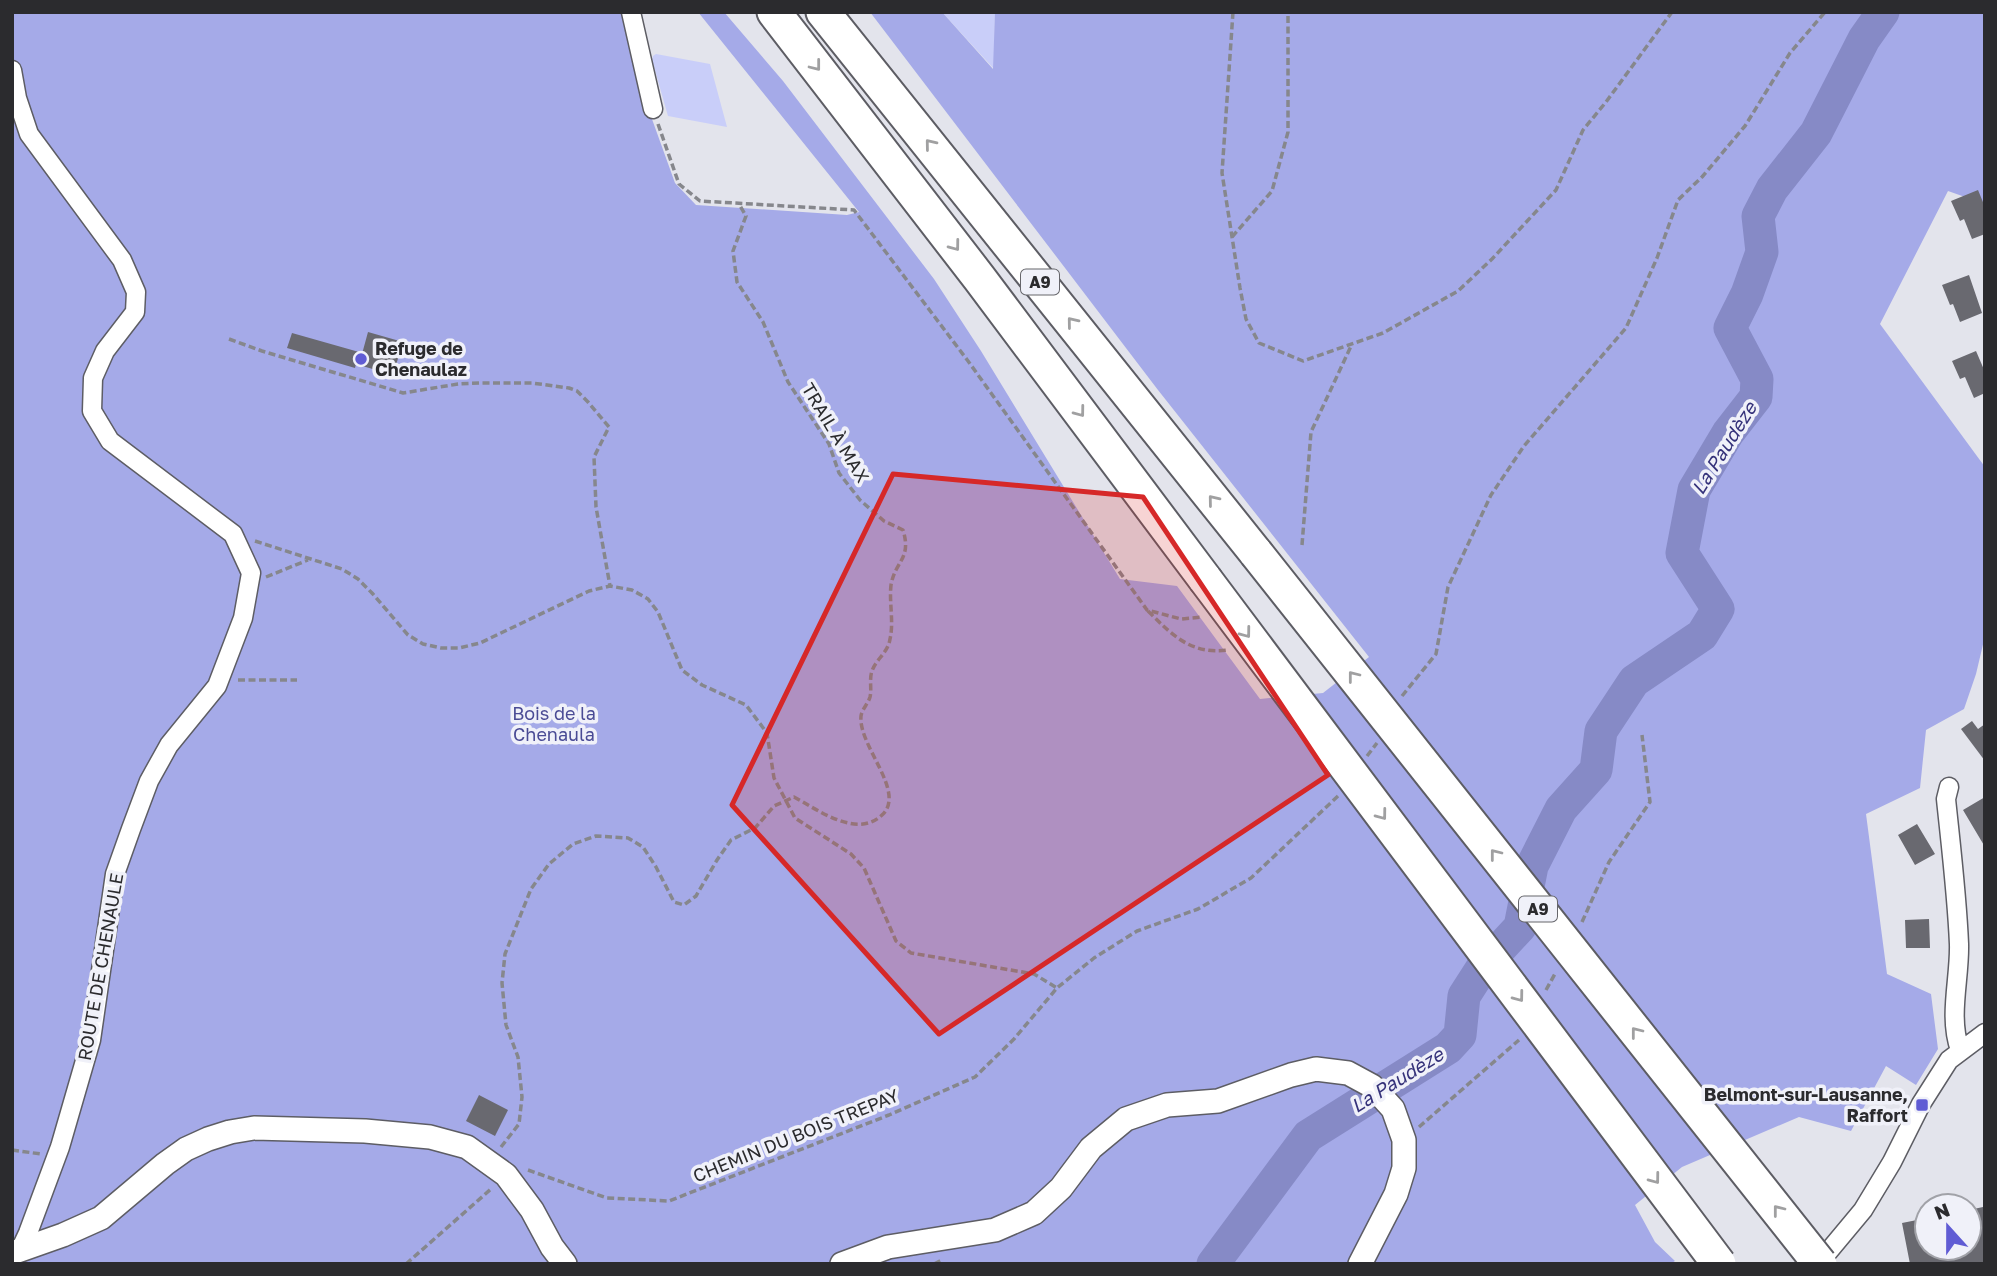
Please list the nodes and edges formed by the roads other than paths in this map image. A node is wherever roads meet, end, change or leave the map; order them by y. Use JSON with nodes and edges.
{"nodes":[{"id":1,"x":631,"y":12,"type":"edge"},
{"id":2,"x":774,"y":12,"type":"edge"},
{"id":3,"x":823,"y":12,"type":"edge"},
{"id":4,"x":12,"y":70,"type":"edge"},
{"id":5,"x":653,"y":109,"type":"road end"},
{"id":6,"x":1949,"y":787,"type":"dead end"},
{"id":7,"x":1985,"y":1033,"type":"edge"},
{"id":8,"x":1960,"y":1050,"type":"junction"},
{"id":9,"x":16,"y":1252,"type":"edge"},
{"id":10,"x":565,"y":1264,"type":"edge"},
{"id":11,"x":842,"y":1264,"type":"edge"},
{"id":12,"x":1360,"y":1264,"type":"edge"},
{"id":13,"x":1719,"y":1264,"type":"edge"},
{"id":14,"x":1819,"y":1264,"type":"edge"}],
"edges":[{"from":1,"to":5,"type":"street"},
{"from":2,"to":13,"type":"highway","number":"A9","one_way":true,"bridge":true},
{"from":14,"to":3,"type":"highway","number":"A9","one_way":true,"bridge":true},
{"from":4,"to":9,"type":"street","name":"ROUTE DE CHENAULE"},
{"from":6,"to":8,"type":"street"},
{"from":7,"to":8,"type":"street"},
{"from":8,"to":14,"type":"street"},
{"from":9,"to":10,"type":"street"},
{"from":11,"to":12,"type":"street"}]}
